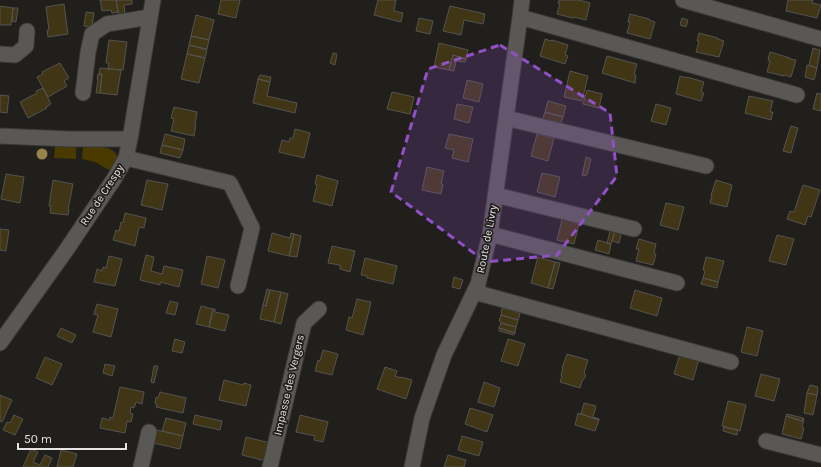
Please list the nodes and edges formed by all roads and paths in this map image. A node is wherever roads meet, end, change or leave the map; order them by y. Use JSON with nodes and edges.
{"nodes":[{"id":1,"x":153,"y":0,"type":"edge"},
{"id":2,"x":522,"y":0,"type":"edge"},
{"id":3,"x":683,"y":0,"type":"edge"},
{"id":4,"x":150,"y":17,"type":"junction"},
{"id":5,"x":520,"y":17,"type":"junction"},
{"id":6,"x":27,"y":31,"type":"dead end"},
{"id":7,"x":821,"y":39,"type":"edge"},
{"id":8,"x":0,"y":54,"type":"edge"},
{"id":9,"x":83,"y":93,"type":"dead end"},
{"id":10,"x":797,"y":95,"type":"dead end"},
{"id":11,"x":506,"y":118,"type":"junction"},
{"id":12,"x":0,"y":136,"type":"edge"},
{"id":13,"x":130,"y":139,"type":"junction"},
{"id":14,"x":126,"y":158,"type":"junction"},
{"id":15,"x":706,"y":166,"type":"dead end"},
{"id":16,"x":496,"y":194,"type":"junction"},
{"id":17,"x":634,"y":229,"type":"dead end"},
{"id":18,"x":490,"y":234,"type":"junction"},
{"id":19,"x":677,"y":283,"type":"dead end"},
{"id":20,"x":238,"y":286,"type":"dead end"},
{"id":21,"x":476,"y":288,"type":"junction"},
{"id":22,"x":319,"y":309,"type":"dead end"},
{"id":23,"x":674,"y":336,"type":"dead end"},
{"id":24,"x":0,"y":343,"type":"edge"},
{"id":25,"x":731,"y":362,"type":"dead end"},
{"id":26,"x":149,"y":432,"type":"dead end"},
{"id":27,"x":766,"y":441,"type":"dead end"},
{"id":28,"x":821,"y":455,"type":"edge"},
{"id":29,"x":141,"y":467,"type":"edge"},
{"id":30,"x":270,"y":467,"type":"edge"},
{"id":31,"x":412,"y":467,"type":"edge"}],
"edges":[{"from":1,"to":4,"type":"street","name":"Rue de Crespy"},
{"from":2,"to":5,"type":"street","name":"Route de Livry"},
{"from":3,"to":7,"type":"street"},
{"from":4,"to":9,"type":"street"},
{"from":4,"to":13,"type":"street","name":"Rue de Crespy"},
{"from":5,"to":10,"type":"street"},
{"from":5,"to":11,"type":"street","name":"Route de Livry"},
{"from":6,"to":8,"type":"street"},
{"from":11,"to":15,"type":"street"},
{"from":11,"to":16,"type":"street","name":"Route de Livry"},
{"from":12,"to":13,"type":"street"},
{"from":13,"to":14,"type":"street","name":"Rue de Crespy"},
{"from":14,"to":20,"type":"street"},
{"from":14,"to":24,"type":"street","name":"Rue de Crespy"},
{"from":16,"to":17,"type":"street"},
{"from":16,"to":18,"type":"street","name":"Route de Livry"},
{"from":18,"to":19,"type":"street"},
{"from":18,"to":21,"type":"street","name":"Route de Livry"},
{"from":21,"to":23,"type":"street"},
{"from":21,"to":25,"type":"street"},
{"from":21,"to":31,"type":"street","name":"Route de Livry"},
{"from":22,"to":30,"type":"street","name":"Impasse des Vergers"},
{"from":26,"to":29,"type":"street"},
{"from":27,"to":28,"type":"street"}]}
